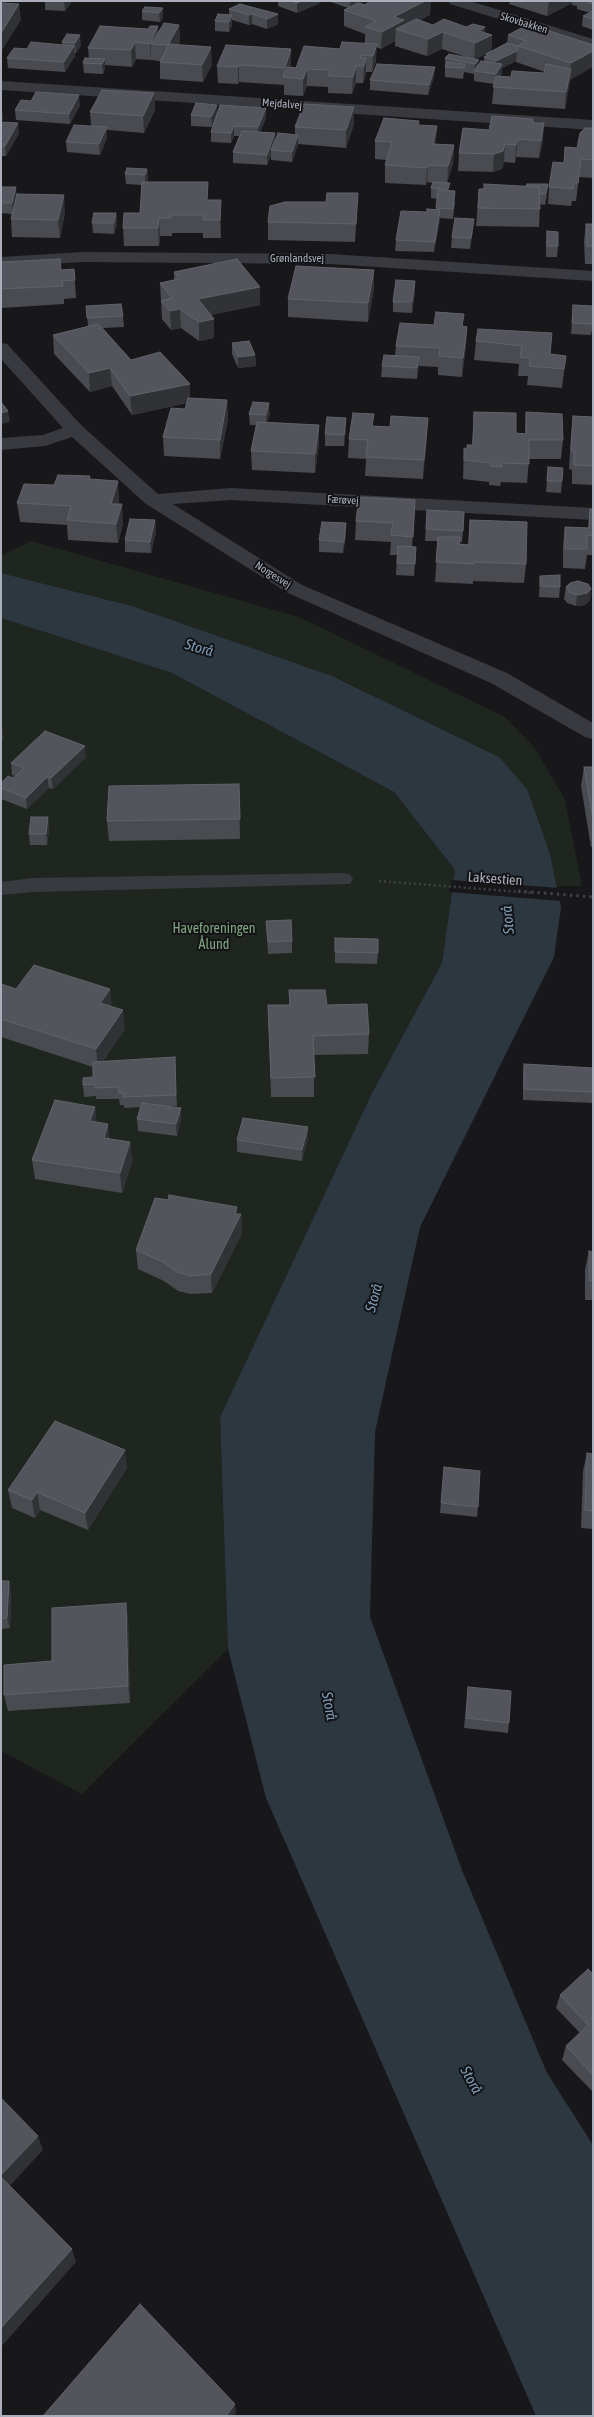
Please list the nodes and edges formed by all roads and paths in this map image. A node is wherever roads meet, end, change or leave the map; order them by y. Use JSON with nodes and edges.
{"nodes":[{"id":1,"x":454,"y":1,"type":"edge"},
{"id":2,"x":593,"y":44,"type":"edge"},
{"id":3,"x":1,"y":85,"type":"edge"},
{"id":4,"x":593,"y":126,"type":"edge"},
{"id":5,"x":1,"y":262,"type":"edge"},
{"id":6,"x":593,"y":276,"type":"edge"},
{"id":7,"x":1,"y":348,"type":"edge"},
{"id":8,"x":75,"y":430,"type":"junction"},
{"id":9,"x":1,"y":444,"type":"edge"},
{"id":10,"x":153,"y":500,"type":"junction"},
{"id":11,"x":593,"y":514,"type":"edge"},
{"id":12,"x":593,"y":732,"type":"edge"},
{"id":13,"x":343,"y":879,"type":"dead end"},
{"id":14,"x":395,"y":882,"type":"dead end"},
{"id":15,"x":1,"y":889,"type":"edge"},
{"id":16,"x":591,"y":896,"type":"edge"}],
"edges":[{"from":1,"to":2,"type":"street","name":"Skovbakken"},
{"from":3,"to":4,"type":"street","name":"Mejdalvej"},
{"from":5,"to":6,"type":"street","name":"Grønlandsvej"},
{"from":7,"to":8,"type":"street","name":"Norgesvej"},
{"from":8,"to":9,"type":"street"},
{"from":8,"to":10,"type":"street","name":"Norgesvej"},
{"from":10,"to":11,"type":"street","name":"Færøvej"},
{"from":10,"to":12,"type":"street","name":"Norgesvej"},
{"from":13,"to":15,"type":"lane"},
{"from":14,"to":16,"type":"path","name":"Laksestien"}]}
